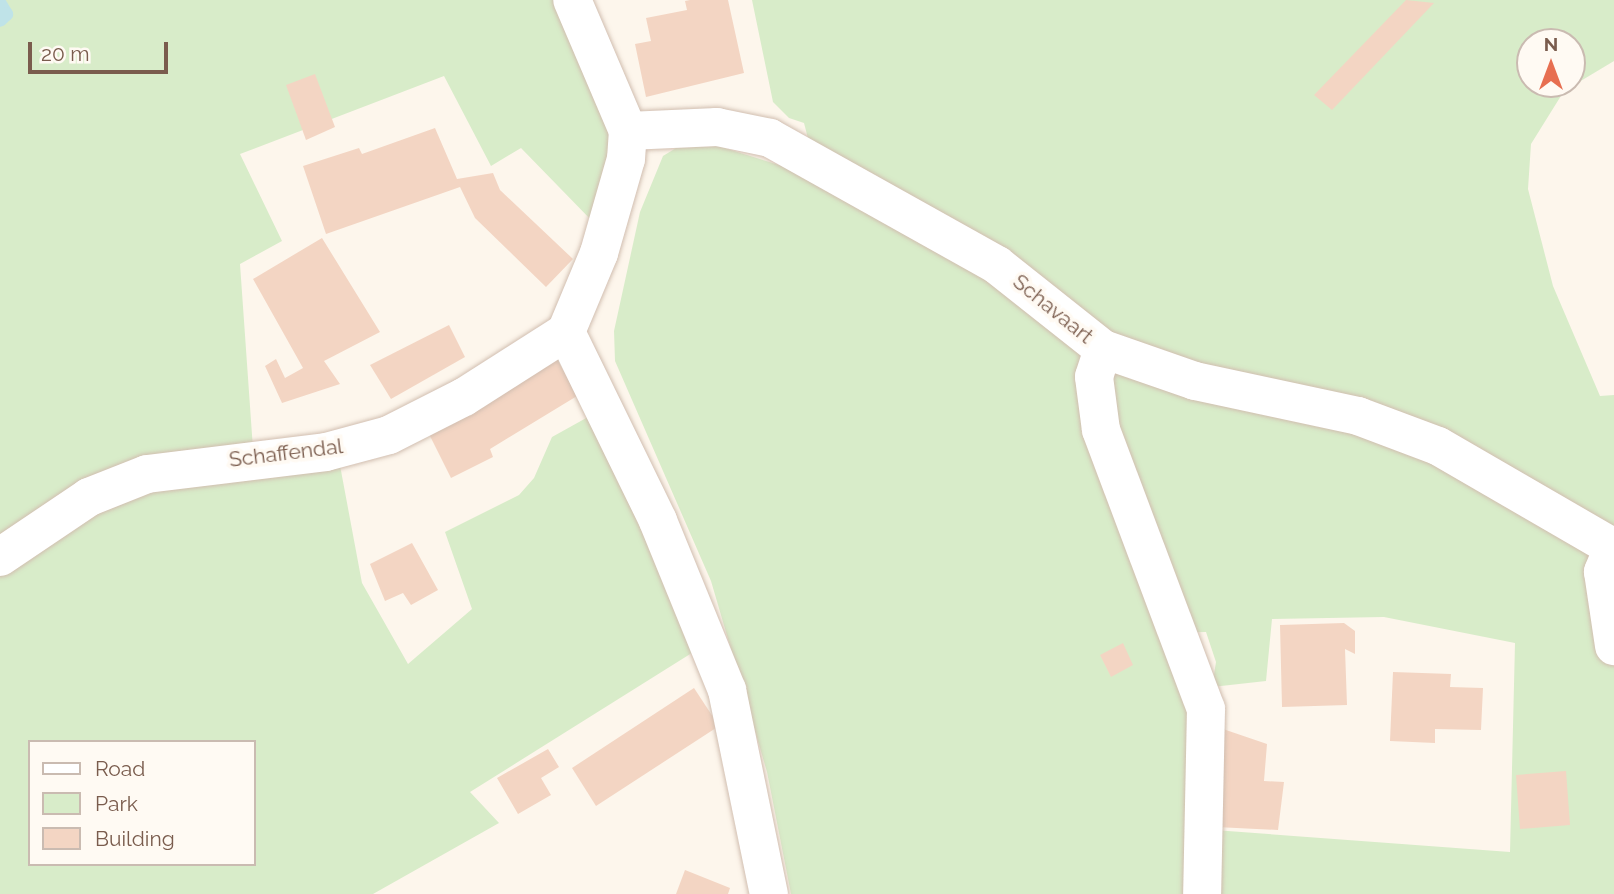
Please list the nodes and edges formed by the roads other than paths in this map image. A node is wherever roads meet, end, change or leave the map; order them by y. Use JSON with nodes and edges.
{"nodes":[{"id":1,"x":572,"y":0,"type":"edge"},
{"id":2,"x":628,"y":131,"type":"junction"},
{"id":3,"x":566,"y":332,"type":"junction"},
{"id":4,"x":1103,"y":349,"type":"junction"},
{"id":5,"x":1614,"y":548,"type":"edge"},
{"id":6,"x":0,"y":557,"type":"edge"},
{"id":7,"x":1614,"y":646,"type":"edge"},
{"id":8,"x":769,"y":894,"type":"edge"},
{"id":9,"x":1202,"y":894,"type":"edge"}],
"edges":[{"from":1,"to":2,"type":"street"},
{"from":2,"to":3,"type":"street"},
{"from":2,"to":4,"type":"street","name":"Schavaart"},
{"from":3,"to":6,"type":"street","name":"Schaffendal"},
{"from":3,"to":8,"type":"street"},
{"from":4,"to":5,"type":"street","name":"Schavaart"},
{"from":4,"to":9,"type":"street"},
{"from":5,"to":7,"type":"street"}]}
